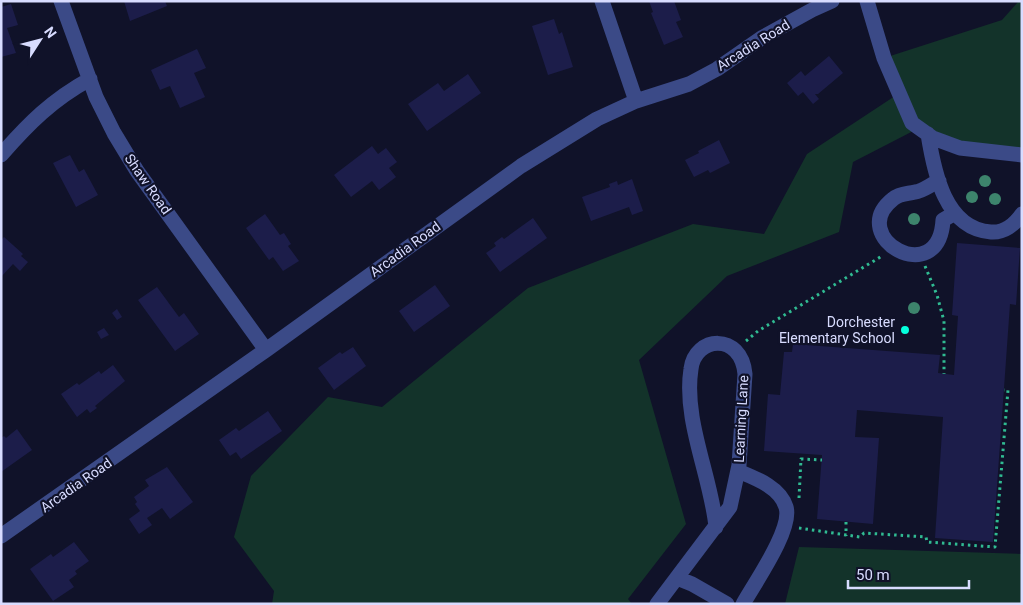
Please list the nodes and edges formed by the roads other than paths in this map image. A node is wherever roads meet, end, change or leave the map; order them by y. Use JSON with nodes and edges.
{"nodes":[{"id":1,"x":61,"y":1,"type":"edge"},
{"id":2,"x":602,"y":1,"type":"edge"},
{"id":3,"x":832,"y":1,"type":"edge"},
{"id":4,"x":867,"y":1,"type":"edge"},
{"id":5,"x":90,"y":79,"type":"junction"},
{"id":6,"x":636,"y":102,"type":"junction"},
{"id":7,"x":928,"y":134,"type":"junction"},
{"id":8,"x":1,"y":155,"type":"edge"},
{"id":9,"x":1022,"y":155,"type":"edge"},
{"id":10,"x":939,"y":180,"type":"junction"},
{"id":11,"x":955,"y":213,"type":"junction"},
{"id":12,"x":1022,"y":214,"type":"edge"},
{"id":13,"x":1016,"y":230,"type":"edge"},
{"id":14,"x":266,"y":350,"type":"junction"},
{"id":15,"x":738,"y":471,"type":"junction"},
{"id":16,"x":716,"y":527,"type":"junction"},
{"id":17,"x":1,"y":536,"type":"edge"},
{"id":18,"x":677,"y":578,"type":"junction"},
{"id":19,"x":657,"y":604,"type":"edge"},
{"id":20,"x":726,"y":604,"type":"edge"},
{"id":21,"x":742,"y":604,"type":"edge"}],
"edges":[{"from":1,"to":5,"type":"street","name":"Shaw Road"},
{"from":2,"to":6,"type":"street"},
{"from":3,"to":6,"type":"street","name":"Arcadia Road"},
{"from":4,"to":7,"type":"street"},
{"from":5,"to":8,"type":"street"},
{"from":5,"to":14,"type":"street","name":"Shaw Road"},
{"from":6,"to":14,"type":"street","name":"Arcadia Road"},
{"from":7,"to":9,"type":"street"},
{"from":7,"to":10,"type":"street"},
{"from":10,"to":11,"type":"street"},
{"from":10,"to":11,"type":"street"},
{"from":11,"to":13,"type":"street"},
{"from":12,"to":13,"type":"street"},
{"from":14,"to":17,"type":"street","name":"Arcadia Road"},
{"from":15,"to":16,"type":"street","name":"Learning Lane"},
{"from":15,"to":16,"type":"street","name":"Learning Lane"},
{"from":15,"to":21,"type":"street"},
{"from":16,"to":18,"type":"street","name":"Learning Lane"},
{"from":18,"to":19,"type":"street","name":"Learning Lane"},
{"from":18,"to":20,"type":"street"}]}
